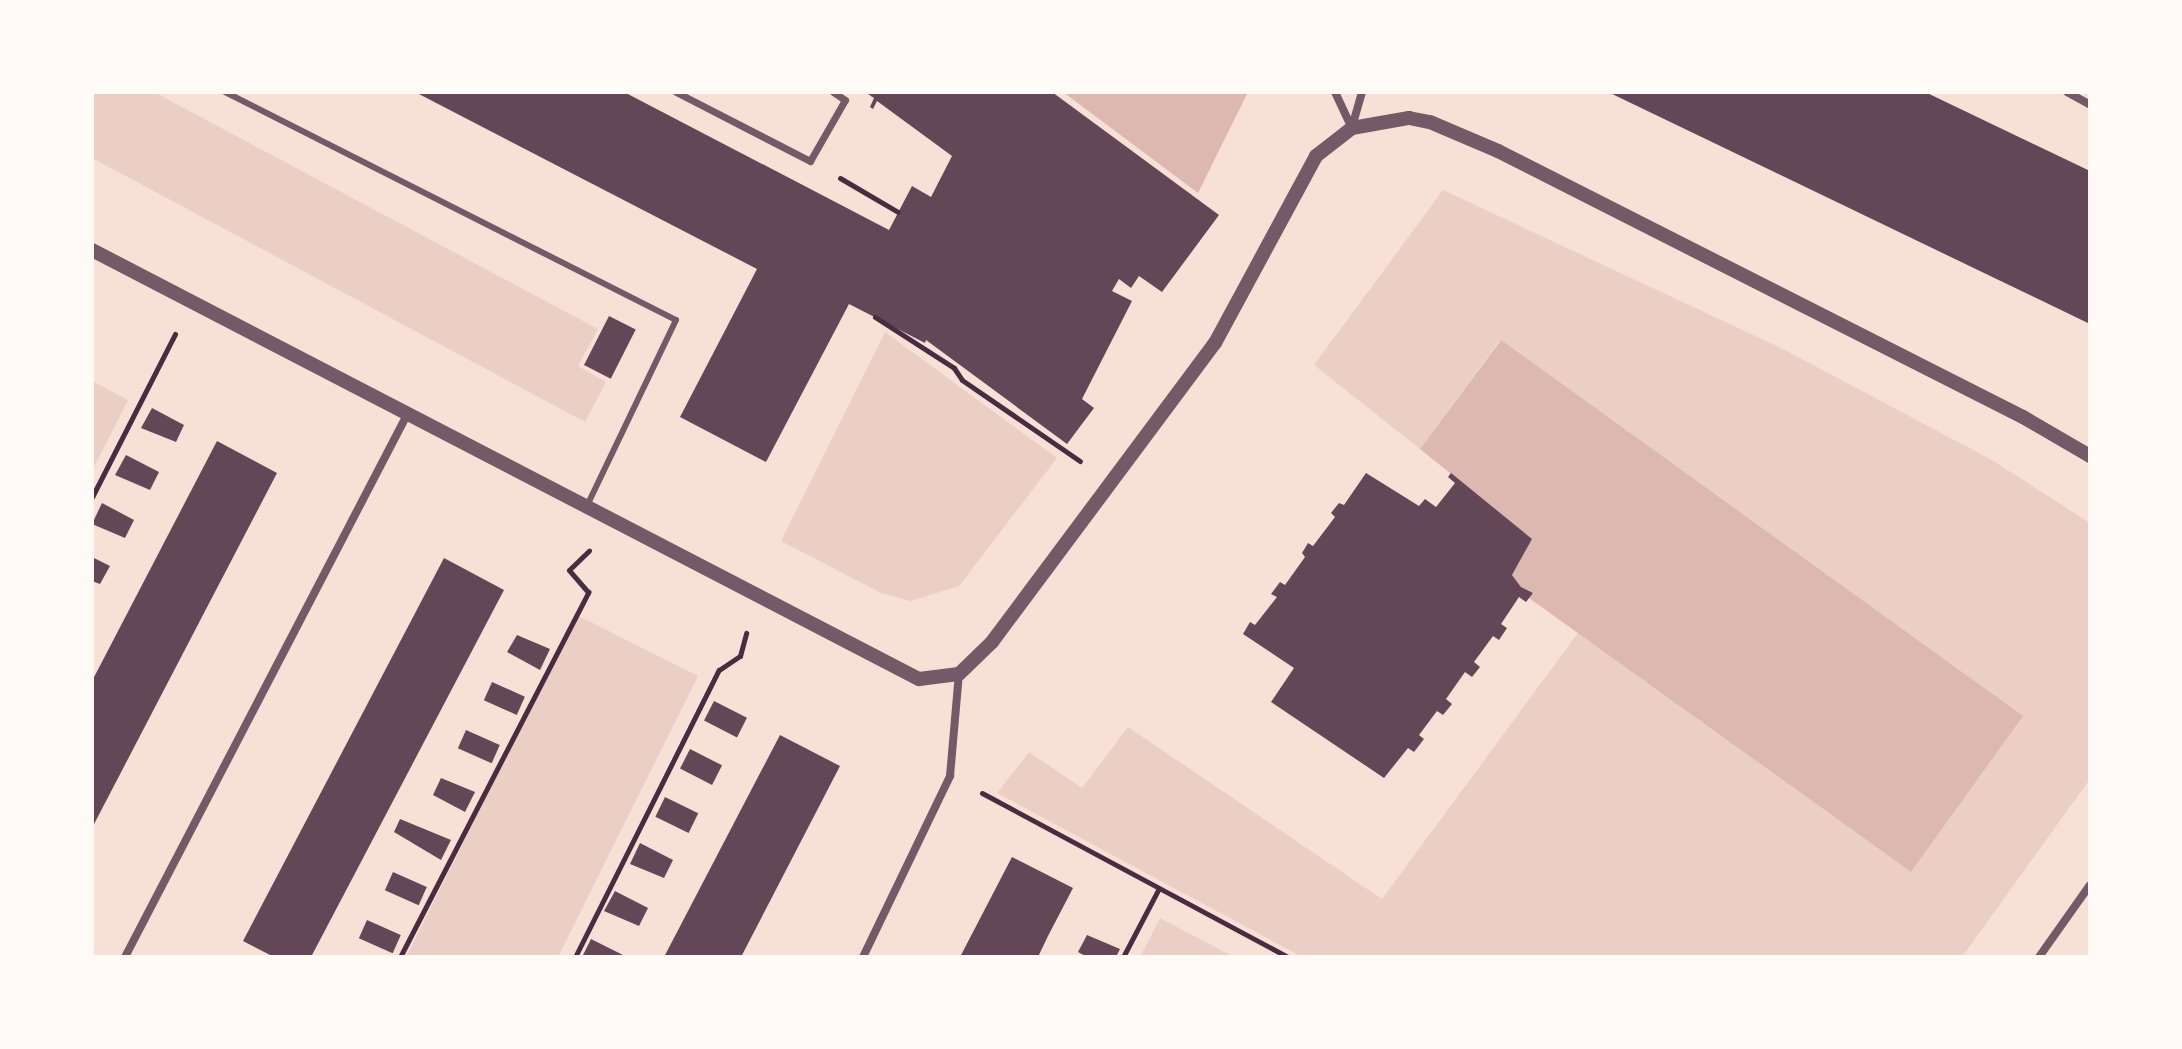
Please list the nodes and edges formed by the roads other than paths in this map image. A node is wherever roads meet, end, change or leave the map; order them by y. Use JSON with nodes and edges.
{"nodes":[{"id":1,"x":225,"y":92,"type":"edge"},
{"id":2,"x":676,"y":92,"type":"edge"},
{"id":3,"x":833,"y":92,"type":"edge"},
{"id":4,"x":1335,"y":92,"type":"edge"},
{"id":5,"x":1362,"y":92,"type":"edge"},
{"id":6,"x":2067,"y":92,"type":"edge"},
{"id":7,"x":2090,"y":105,"type":"edge"},
{"id":8,"x":1352,"y":128,"type":"junction"},
{"id":9,"x":92,"y":250,"type":"edge"},
{"id":10,"x":408,"y":413,"type":"junction"},
{"id":11,"x":2090,"y":456,"type":"edge"},
{"id":12,"x":587,"y":506,"type":"junction"},
{"id":13,"x":959,"y":674,"type":"junction"},
{"id":14,"x":2090,"y":885,"type":"edge"},
{"id":15,"x":125,"y":957,"type":"edge"},
{"id":16,"x":863,"y":957,"type":"edge"},
{"id":17,"x":2039,"y":957,"type":"edge"}],
"edges":[{"from":1,"to":12,"type":"lane"},
{"from":2,"to":3,"type":"street"},
{"from":4,"to":8,"type":"street"},
{"from":5,"to":8,"type":"street"},
{"from":6,"to":7,"type":"street"},
{"from":8,"to":11,"type":"street"},
{"from":8,"to":13,"type":"street"},
{"from":9,"to":10,"type":"street"},
{"from":10,"to":12,"type":"street"},
{"from":10,"to":15,"type":"street"},
{"from":12,"to":13,"type":"street"},
{"from":13,"to":16,"type":"street"},
{"from":14,"to":17,"type":"street"}]}
